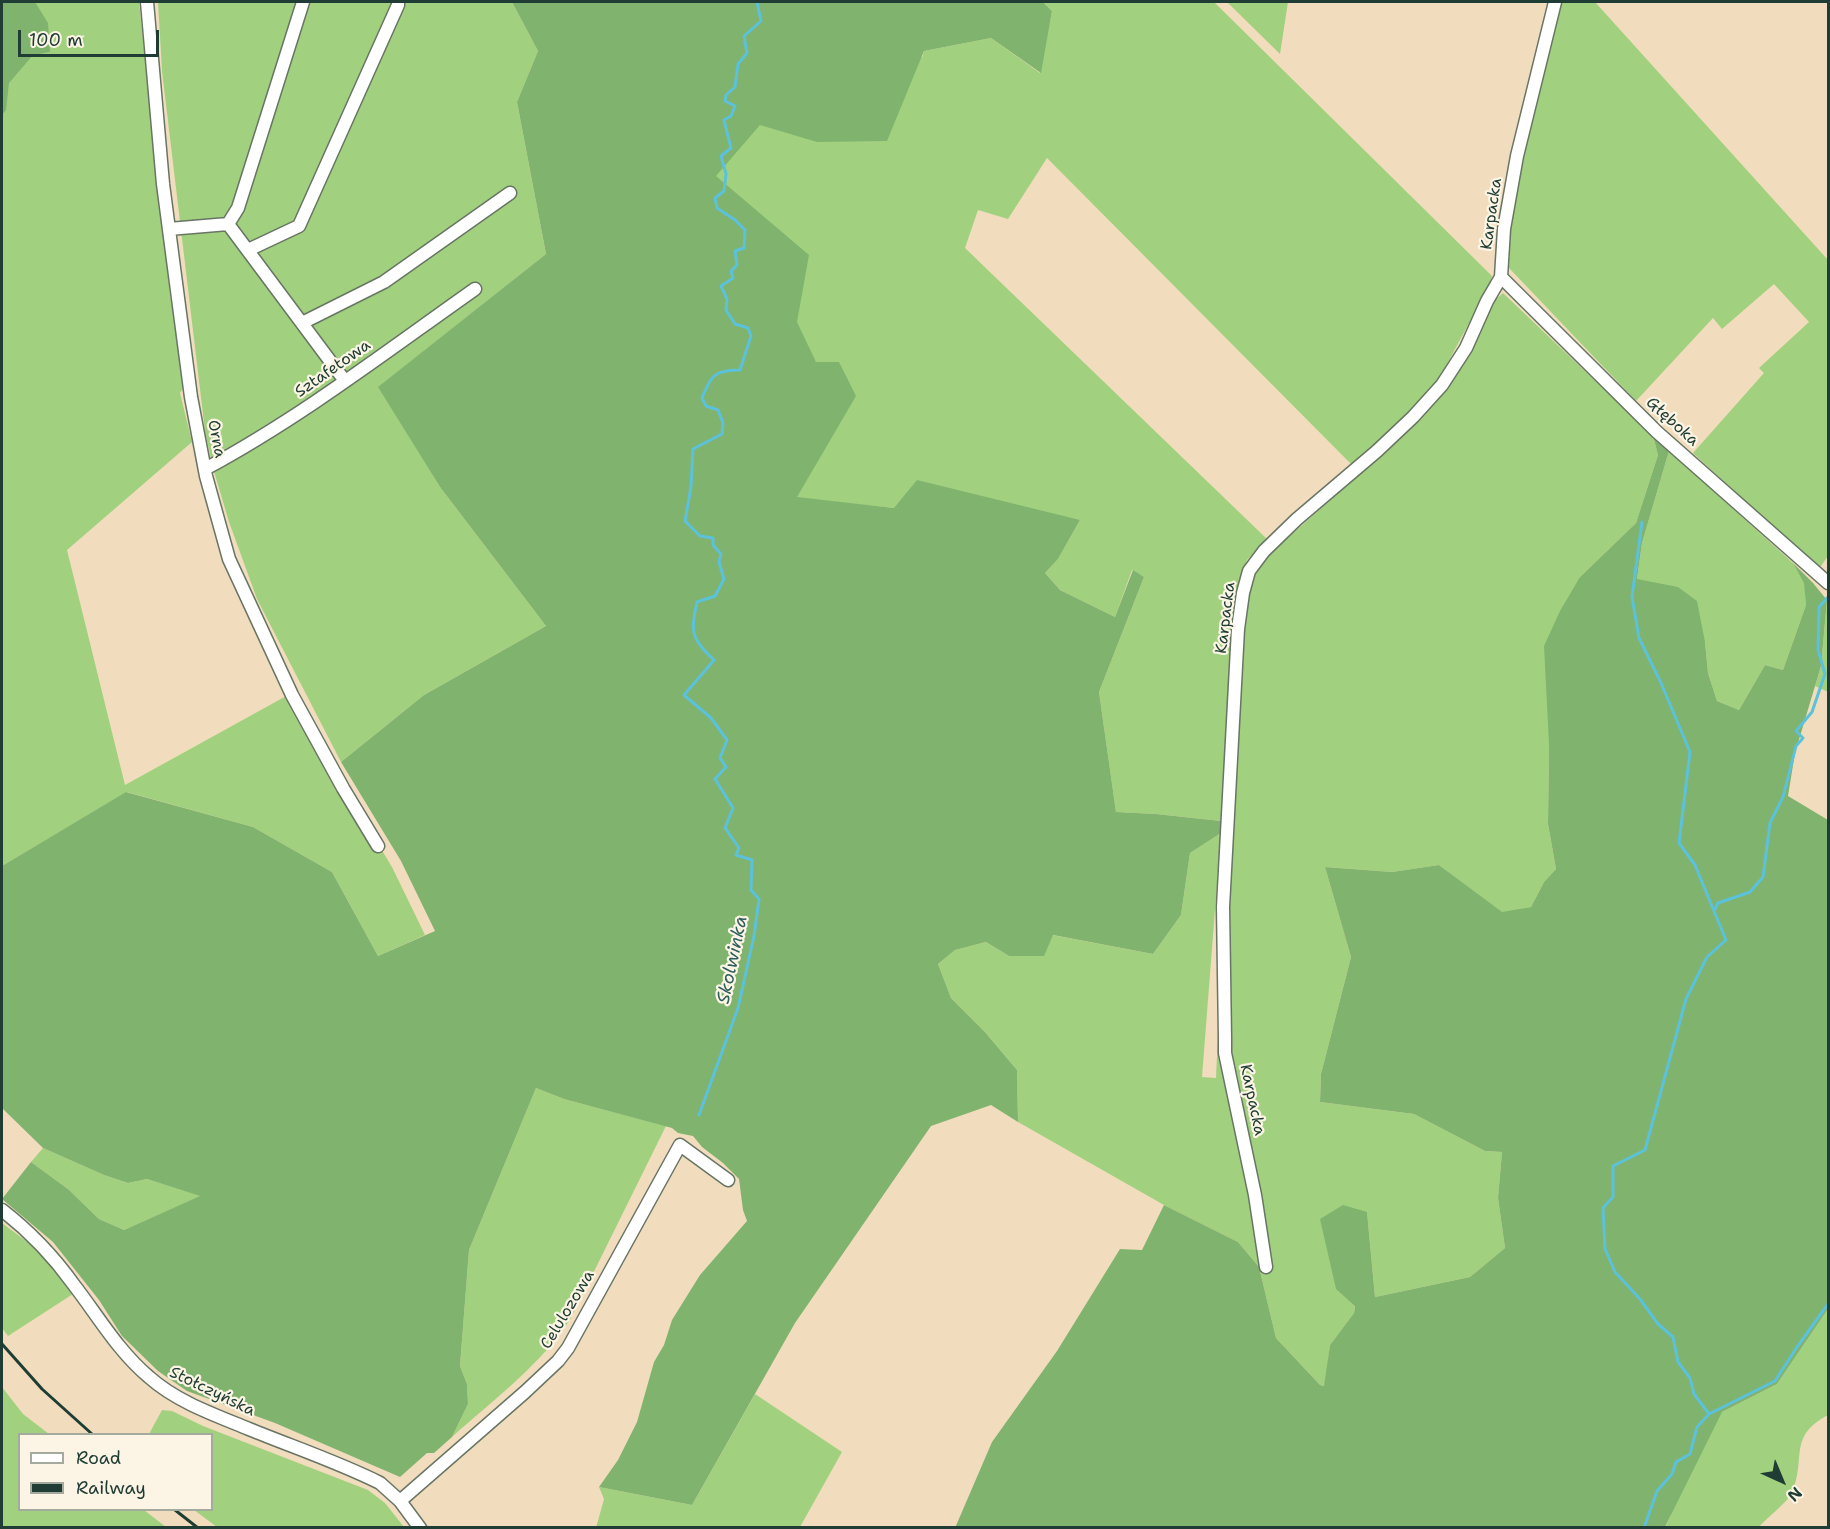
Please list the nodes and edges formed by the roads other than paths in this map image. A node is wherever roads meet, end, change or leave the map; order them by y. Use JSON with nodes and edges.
{"nodes":[{"id":1,"x":147,"y":2,"type":"edge"},
{"id":2,"x":303,"y":2,"type":"edge"},
{"id":3,"x":398,"y":2,"type":"edge"},
{"id":4,"x":1555,"y":2,"type":"edge"},
{"id":5,"x":510,"y":194,"type":"dead end"},
{"id":6,"x":228,"y":224,"type":"junction"},
{"id":7,"x":169,"y":229,"type":"junction"},
{"id":8,"x":248,"y":250,"type":"junction"},
{"id":9,"x":1502,"y":277,"type":"junction"},
{"id":10,"x":475,"y":289,"type":"dead end"},
{"id":11,"x":302,"y":323,"type":"junction"},
{"id":12,"x":345,"y":381,"type":"junction"},
{"id":13,"x":204,"y":468,"type":"junction"},
{"id":14,"x":1828,"y":583,"type":"edge"},
{"id":15,"x":378,"y":846,"type":"dead end"},
{"id":16,"x":728,"y":1180,"type":"dead end"},
{"id":17,"x":2,"y":1210,"type":"edge"},
{"id":18,"x":1266,"y":1267,"type":"dead end"},
{"id":19,"x":400,"y":1501,"type":"junction"},
{"id":20,"x":420,"y":1527,"type":"edge"}],
"edges":[{"from":1,"to":7,"type":"street","name":"Orna"},
{"from":2,"to":6,"type":"street"},
{"from":3,"to":8,"type":"street"},
{"from":4,"to":9,"type":"street","name":"Karpacka"},
{"from":5,"to":11,"type":"street"},
{"from":6,"to":7,"type":"street"},
{"from":6,"to":8,"type":"street"},
{"from":7,"to":13,"type":"street","name":"Orna"},
{"from":8,"to":11,"type":"street"},
{"from":9,"to":14,"type":"street","name":"Głęboka"},
{"from":9,"to":18,"type":"street","name":"Karpacka"},
{"from":10,"to":12,"type":"street","name":"Sztafetowa"},
{"from":11,"to":12,"type":"street"},
{"from":12,"to":13,"type":"street","name":"Sztafetowa"},
{"from":13,"to":15,"type":"street","name":"Orna"},
{"from":16,"to":19,"type":"street","name":"Celulozowa"},
{"from":17,"to":19,"type":"street","name":"Stołczyńska"},
{"from":19,"to":20,"type":"street","name":"Stołczyńska"}]}
